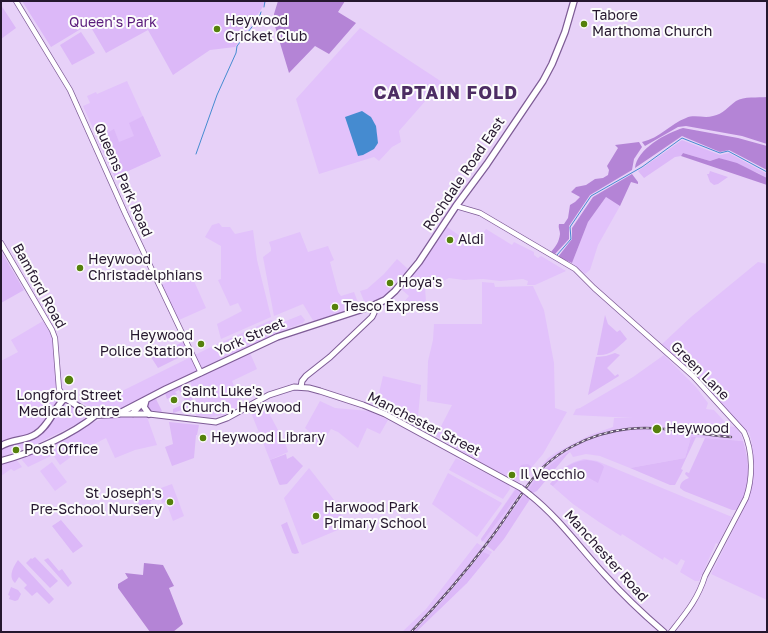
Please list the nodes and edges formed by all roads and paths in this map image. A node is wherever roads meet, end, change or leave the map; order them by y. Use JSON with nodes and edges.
{"nodes":[{"id":1,"x":16,"y":1,"type":"edge"},
{"id":2,"x":574,"y":1,"type":"edge"},
{"id":3,"x":456,"y":206,"type":"junction"},
{"id":4,"x":1,"y":243,"type":"edge"},
{"id":5,"x":395,"y":291,"type":"joint"},
{"id":6,"x":372,"y":306,"type":"junction"},
{"id":7,"x":201,"y":372,"type":"junction"},
{"id":8,"x":301,"y":387,"type":"junction"},
{"id":9,"x":65,"y":398,"type":"junction"},
{"id":10,"x":146,"y":399,"type":"junction"},
{"id":11,"x":133,"y":413,"type":"junction"},
{"id":12,"x":118,"y":414,"type":"junction"},
{"id":13,"x":149,"y":414,"type":"junction"},
{"id":14,"x":96,"y":415,"type":"junction"},
{"id":15,"x":1,"y":446,"type":"edge"},
{"id":16,"x":1,"y":462,"type":"edge"},
{"id":17,"x":530,"y":495,"type":"joint"},
{"id":18,"x":664,"y":632,"type":"edge"},
{"id":19,"x":671,"y":632,"type":"edge"}],
"edges":[{"from":1,"to":7,"type":"street","name":"Queens Park Road"},
{"from":2,"to":3,"type":"highway","name":"Rochdale Road East"},
{"from":3,"to":5,"type":"highway","name":"Rochdale Road East"},
{"from":3,"to":19,"type":"street","name":"Green Lane"},
{"from":4,"to":9,"type":"street","name":"Bamford Road"},
{"from":5,"to":6,"type":"highway","name":"York Street"},
{"from":6,"to":7,"type":"highway","name":"York Street"},
{"from":6,"to":8,"type":"main road"},
{"from":7,"to":10,"type":"highway","name":"York Street"},
{"from":8,"to":13,"type":"main road"},
{"from":8,"to":17,"type":"main road","name":"Manchester Street","bridge":true},
{"from":9,"to":14,"type":"highway"},
{"from":9,"to":15,"type":"highway"},
{"from":10,"to":11,"type":"highway"},
{"from":10,"to":12,"type":"highway","name":"York Street"},
{"from":10,"to":13,"type":"highway"},
{"from":11,"to":12,"type":"main road"},
{"from":11,"to":13,"type":"main road"},
{"from":12,"to":14,"type":"highway"},
{"from":14,"to":16,"type":"highway"},
{"from":17,"to":18,"type":"main road","name":"Manchester Road"}]}
